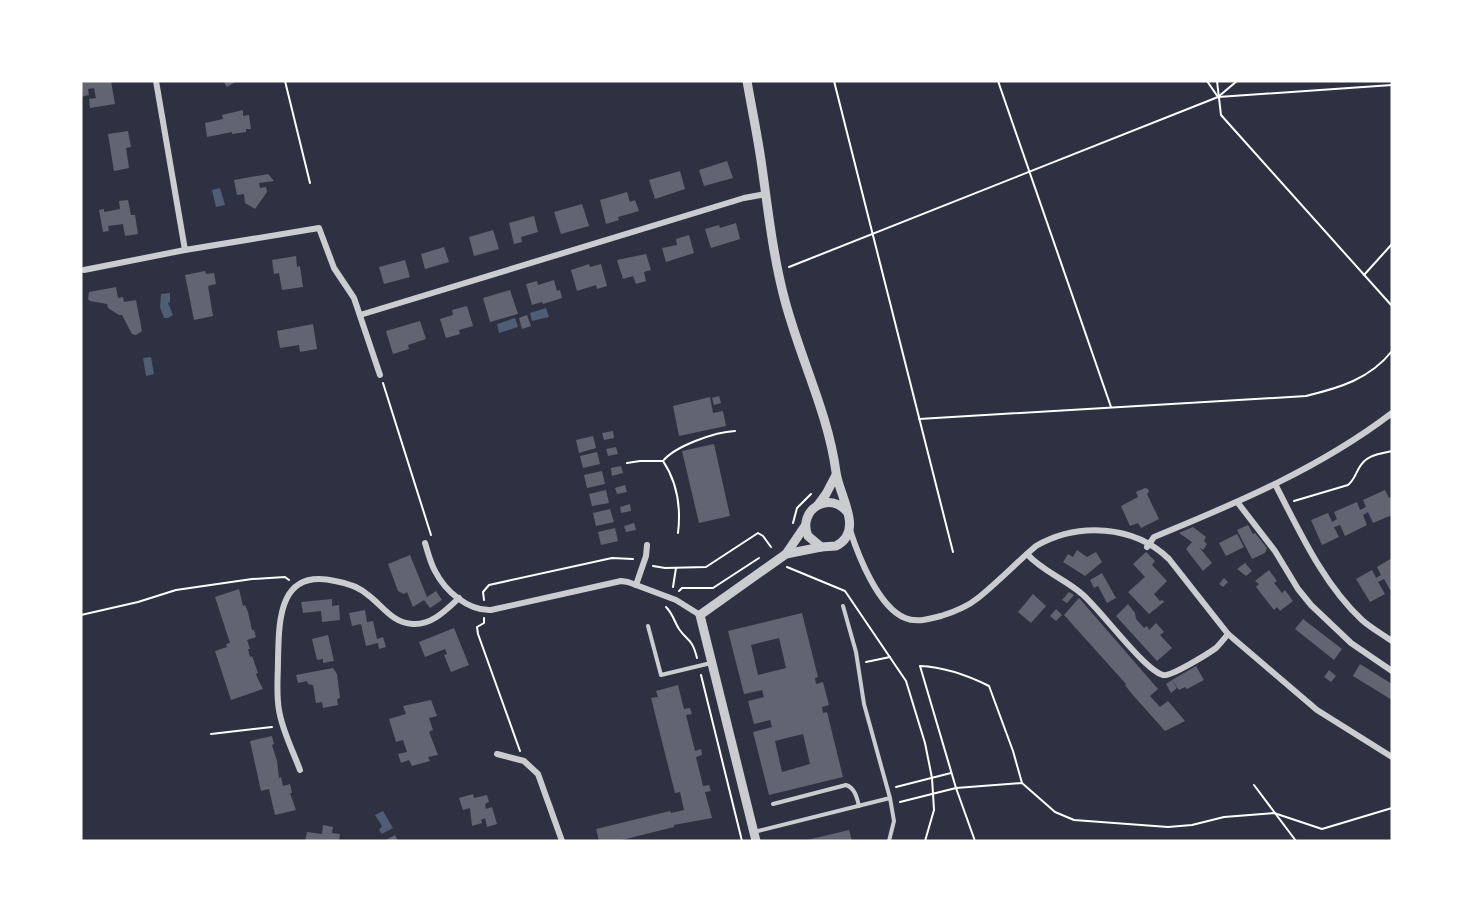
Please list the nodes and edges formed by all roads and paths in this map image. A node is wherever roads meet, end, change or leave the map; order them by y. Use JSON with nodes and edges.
{"nodes":[{"id":1,"x":156,"y":81,"type":"edge"},
{"id":2,"x":285,"y":81,"type":"edge"},
{"id":3,"x":747,"y":81,"type":"edge"},
{"id":4,"x":834,"y":81,"type":"edge"},
{"id":5,"x":998,"y":81,"type":"edge"},
{"id":6,"x":1207,"y":81,"type":"edge"},
{"id":7,"x":1217,"y":81,"type":"edge"},
{"id":8,"x":1238,"y":81,"type":"edge"},
{"id":9,"x":1392,"y":85,"type":"edge"},
{"id":10,"x":1218,"y":96,"type":"junction"},
{"id":11,"x":1029,"y":172,"type":"junction"},
{"id":12,"x":310,"y":183,"type":"dead end"},
{"id":13,"x":766,"y":194,"type":"junction"},
{"id":14,"x":872,"y":234,"type":"junction"},
{"id":15,"x":1392,"y":244,"type":"edge"},
{"id":16,"x":185,"y":250,"type":"junction"},
{"id":17,"x":796,"y":264,"type":"dead end"},
{"id":18,"x":84,"y":270,"type":"dead end"},
{"id":19,"x":1364,"y":275,"type":"junction"},
{"id":20,"x":1392,"y":306,"type":"edge"},
{"id":21,"x":360,"y":315,"type":"junction"},
{"id":22,"x":1392,"y":351,"type":"edge"},
{"id":23,"x":380,"y":375,"type":"joint"},
{"id":24,"x":1111,"y":408,"type":"junction"},
{"id":25,"x":1392,"y":413,"type":"edge"},
{"id":26,"x":919,"y":419,"type":"junction"},
{"id":27,"x":735,"y":431,"type":"dead end"},
{"id":28,"x":1392,"y":451,"type":"edge"},
{"id":29,"x":663,"y":461,"type":"junction"},
{"id":30,"x":627,"y":463,"type":"dead end"},
{"id":31,"x":836,"y":475,"type":"junction"},
{"id":32,"x":1275,"y":484,"type":"junction"},
{"id":33,"x":1300,"y":499,"type":"dead end"},
{"id":34,"x":1238,"y":503,"type":"junction"},
{"id":35,"x":818,"y":505,"type":"junction"},
{"id":36,"x":848,"y":513,"type":"junction"},
{"id":37,"x":805,"y":525,"type":"junction"},
{"id":38,"x":850,"y":530,"type":"junction"},
{"id":39,"x":678,"y":533,"type":"dead end"},
{"id":40,"x":433,"y":539,"type":"dead end"},
{"id":41,"x":425,"y":543,"type":"dead end"},
{"id":42,"x":647,"y":545,"type":"dead end"},
{"id":43,"x":1148,"y":545,"type":"junction"},
{"id":44,"x":771,"y":547,"type":"dead end"},
{"id":45,"x":821,"y":547,"type":"junction"},
{"id":46,"x":953,"y":552,"type":"dead end"},
{"id":47,"x":786,"y":554,"type":"junction"},
{"id":48,"x":1027,"y":554,"type":"junction"},
{"id":49,"x":763,"y":556,"type":"dead end"},
{"id":50,"x":644,"y":562,"type":"junction"},
{"id":51,"x":785,"y":566,"type":"dead end"},
{"id":52,"x":676,"y":568,"type":"junction"},
{"id":53,"x":636,"y":585,"type":"junction"},
{"id":54,"x":297,"y":586,"type":"junction"},
{"id":55,"x":671,"y":587,"type":"dead end"},
{"id":56,"x":678,"y":594,"type":"dead end"},
{"id":57,"x":459,"y":598,"type":"junction"},
{"id":58,"x":476,"y":600,"type":"dead end"},
{"id":59,"x":843,"y":606,"type":"dead end"},
{"id":60,"x":483,"y":610,"type":"junction"},
{"id":61,"x":81,"y":615,"type":"edge"},
{"id":62,"x":700,"y":615,"type":"junction"},
{"id":63,"x":648,"y":626,"type":"dead end"},
{"id":64,"x":1228,"y":634,"type":"junction"},
{"id":65,"x":1392,"y":641,"type":"edge"},
{"id":66,"x":890,"y":657,"type":"junction"},
{"id":67,"x":712,"y":663,"type":"junction"},
{"id":68,"x":858,"y":664,"type":"junction"},
{"id":69,"x":1392,"y":671,"type":"edge"},
{"id":70,"x":284,"y":725,"type":"junction"},
{"id":71,"x":211,"y":734,"type":"dead end"},
{"id":72,"x":497,"y":753,"type":"dead end"},
{"id":73,"x":1392,"y":758,"type":"edge"},
{"id":74,"x":524,"y":761,"type":"junction"},
{"id":75,"x":300,"y":771,"type":"dead end"},
{"id":76,"x":951,"y":773,"type":"junction"},
{"id":77,"x":932,"y":778,"type":"junction"},
{"id":78,"x":1022,"y":783,"type":"junction"},
{"id":79,"x":1254,"y":785,"type":"dead end"},
{"id":80,"x":956,"y":788,"type":"junction"},
{"id":81,"x":888,"y":789,"type":"junction"},
{"id":82,"x":933,"y":794,"type":"junction"},
{"id":83,"x":890,"y":798,"type":"junction"},
{"id":84,"x":773,"y":804,"type":"dead end"},
{"id":85,"x":892,"y":805,"type":"junction"},
{"id":86,"x":859,"y":806,"type":"junction"},
{"id":87,"x":1392,"y":808,"type":"edge"},
{"id":88,"x":1274,"y":813,"type":"junction"},
{"id":89,"x":755,"y":837,"type":"edge"},
{"id":90,"x":562,"y":841,"type":"edge"},
{"id":91,"x":889,"y":841,"type":"edge"},
{"id":92,"x":925,"y":841,"type":"edge"},
{"id":93,"x":975,"y":841,"type":"edge"},
{"id":94,"x":1296,"y":841,"type":"edge"}],
"edges":[{"from":1,"to":16,"type":"street"},
{"from":2,"to":12,"type":"path"},
{"from":3,"to":13,"type":"street"},
{"from":4,"to":14,"type":"path"},
{"from":5,"to":11,"type":"path"},
{"from":6,"to":10,"type":"path"},
{"from":7,"to":10,"type":"path"},
{"from":8,"to":10,"type":"path"},
{"from":9,"to":10,"type":"path"},
{"from":10,"to":11,"type":"path"},
{"from":10,"to":19,"type":"path"},
{"from":11,"to":14,"type":"path"},
{"from":11,"to":24,"type":"path"},
{"from":13,"to":21,"type":"street"},
{"from":13,"to":31,"type":"street"},
{"from":14,"to":17,"type":"path"},
{"from":14,"to":26,"type":"path"},
{"from":15,"to":19,"type":"path"},
{"from":16,"to":18,"type":"street"},
{"from":16,"to":21,"type":"street"},
{"from":19,"to":20,"type":"path"},
{"from":21,"to":23,"type":"street"},
{"from":22,"to":24,"type":"path"},
{"from":23,"to":40,"type":"path"},
{"from":24,"to":26,"type":"path"},
{"from":25,"to":32,"type":"street"},
{"from":26,"to":46,"type":"path"},
{"from":27,"to":29,"type":"path"},
{"from":28,"to":33,"type":"path"},
{"from":29,"to":30,"type":"path"},
{"from":29,"to":39,"type":"path"},
{"from":31,"to":35,"type":"street"},
{"from":31,"to":36,"type":"street"},
{"from":32,"to":34,"type":"street"},
{"from":32,"to":65,"type":"street"},
{"from":34,"to":43,"type":"street"},
{"from":34,"to":69,"type":"street"},
{"from":35,"to":36,"type":"street"},
{"from":35,"to":37,"type":"street"},
{"from":36,"to":38,"type":"street"},
{"from":37,"to":45,"type":"street"},
{"from":37,"to":47,"type":"street"},
{"from":38,"to":45,"type":"street"},
{"from":38,"to":48,"type":"street"},
{"from":41,"to":57,"type":"street"},
{"from":42,"to":50,"type":"street"},
{"from":43,"to":48,"type":"street"},
{"from":43,"to":64,"type":"street"},
{"from":44,"to":52,"type":"path"},
{"from":45,"to":47,"type":"street"},
{"from":47,"to":62,"type":"street"},
{"from":48,"to":64,"type":"street"},
{"from":49,"to":56,"type":"path"},
{"from":50,"to":52,"type":"path"},
{"from":50,"to":53,"type":"street"},
{"from":50,"to":58,"type":"path"},
{"from":51,"to":66,"type":"path"},
{"from":52,"to":55,"type":"path"},
{"from":53,"to":60,"type":"street"},
{"from":53,"to":62,"type":"street"},
{"from":54,"to":57,"type":"street"},
{"from":54,"to":61,"type":"path"},
{"from":54,"to":70,"type":"street"},
{"from":57,"to":60,"type":"street"},
{"from":59,"to":68,"type":"lane"},
{"from":60,"to":74,"type":"path"},
{"from":62,"to":67,"type":"street"},
{"from":63,"to":67,"type":"lane"},
{"from":64,"to":73,"type":"street"},
{"from":66,"to":68,"type":"path"},
{"from":66,"to":77,"type":"path"},
{"from":67,"to":89,"type":"street"},
{"from":68,"to":81,"type":"lane"},
{"from":70,"to":71,"type":"path"},
{"from":70,"to":75,"type":"street"},
{"from":72,"to":74,"type":"street"},
{"from":74,"to":90,"type":"street"},
{"from":76,"to":77,"type":"path"},
{"from":76,"to":78,"type":"path"},
{"from":76,"to":80,"type":"path"},
{"from":77,"to":81,"type":"path"},
{"from":77,"to":82,"type":"path"},
{"from":78,"to":80,"type":"path"},
{"from":78,"to":88,"type":"path"},
{"from":79,"to":88,"type":"path"},
{"from":80,"to":82,"type":"path"},
{"from":80,"to":93,"type":"path"},
{"from":81,"to":83,"type":"lane"},
{"from":82,"to":85,"type":"path"},
{"from":82,"to":92,"type":"path"},
{"from":83,"to":85,"type":"lane"},
{"from":83,"to":86,"type":"lane"},
{"from":84,"to":86,"type":"lane"},
{"from":85,"to":91,"type":"lane"},
{"from":86,"to":89,"type":"lane"},
{"from":87,"to":88,"type":"path"},
{"from":88,"to":94,"type":"path"}]}
